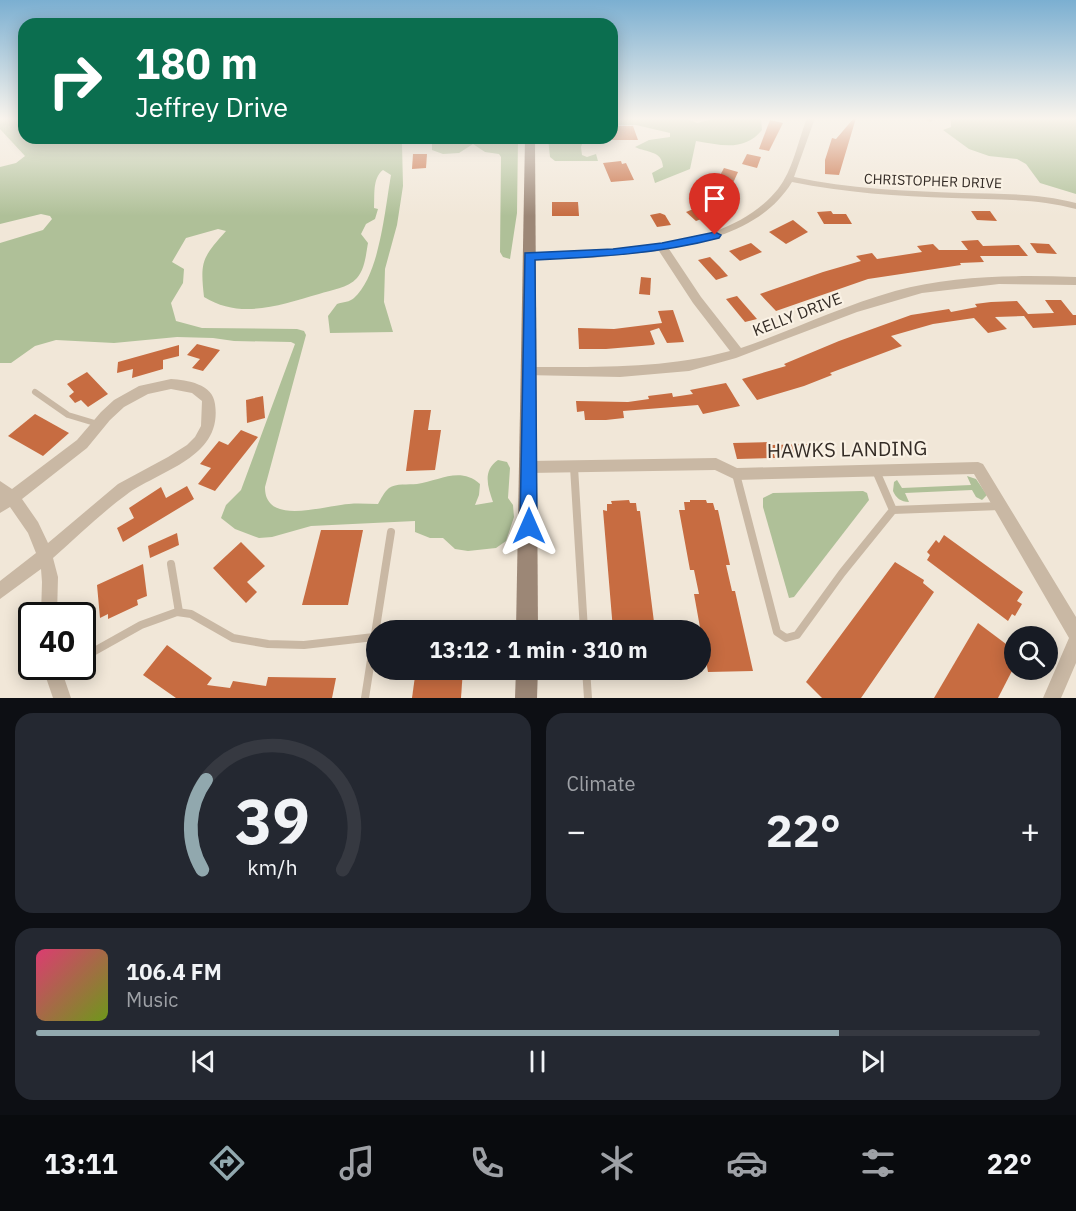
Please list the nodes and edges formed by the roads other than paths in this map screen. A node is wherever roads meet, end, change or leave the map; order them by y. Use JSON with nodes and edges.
{"nodes":[{"id":1,"x":530,"y":151,"type":"edge"},
{"id":2,"x":799,"y":151,"type":"edge"},
{"id":3,"x":789,"y":178,"type":"junction"},
{"id":4,"x":1076,"y":206,"type":"edge"},
{"id":5,"x":662,"y":247,"type":"junction"},
{"id":6,"x":529,"y":256,"type":"junction"},
{"id":7,"x":1076,"y":281,"type":"edge"},
{"id":8,"x":738,"y":353,"type":"junction"},
{"id":9,"x":529,"y":372,"type":"junction"},
{"id":10,"x":35,"y":392,"type":"dead end"},
{"id":11,"x":98,"y":424,"type":"junction"},
{"id":12,"x":574,"y":466,"type":"junction"},
{"id":13,"x":529,"y":467,"type":"junction"},
{"id":14,"x":876,"y":471,"type":"junction"},
{"id":15,"x":736,"y":474,"type":"junction"},
{"id":16,"x":4,"y":497,"type":"edge"},
{"id":17,"x":1000,"y":506,"type":"junction"},
{"id":18,"x":893,"y":510,"type":"junction"},
{"id":19,"x":391,"y":532,"type":"dead end"},
{"id":20,"x":46,"y":556,"type":"junction"},
{"id":21,"x":171,"y":564,"type":"dead end"},
{"id":22,"x":0,"y":591,"type":"edge"},
{"id":23,"x":49,"y":602,"type":"edge"},
{"id":24,"x":179,"y":612,"type":"junction"},
{"id":25,"x":377,"y":620,"type":"edge"},
{"id":26,"x":527,"y":620,"type":"edge"},
{"id":27,"x":583,"y":620,"type":"edge"},
{"id":28,"x":1076,"y":633,"type":"edge"},
{"id":29,"x":366,"y":639,"type":"edge"},
{"id":30,"x":1076,"y":643,"type":"edge"},
{"id":31,"x":96,"y":651,"type":"edge"},
{"id":32,"x":60,"y":680,"type":"edge"},
{"id":33,"x":368,"y":680,"type":"edge"},
{"id":34,"x":527,"y":680,"type":"edge"},
{"id":35,"x":587,"y":680,"type":"edge"},
{"id":36,"x":62,"y":698,"type":"edge"},
{"id":37,"x":365,"y":698,"type":"edge"},
{"id":38,"x":526,"y":698,"type":"edge"},
{"id":39,"x":588,"y":698,"type":"edge"},
{"id":40,"x":1052,"y":698,"type":"edge"}],
"edges":[{"from":1,"to":6,"type":"street"},
{"from":2,"to":3,"type":"street"},
{"from":3,"to":4,"type":"street","name":"CHRISTOPHER DRIVE"},
{"from":3,"to":5,"type":"street"},
{"from":5,"to":6,"type":"street"},
{"from":5,"to":8,"type":"street"},
{"from":6,"to":9,"type":"street"},
{"from":7,"to":8,"type":"street","name":"KELLY DRIVE"},
{"from":8,"to":9,"type":"street","name":"KELLY DRIVE"},
{"from":9,"to":13,"type":"street"},
{"from":10,"to":11,"type":"lane"},
{"from":11,"to":16,"type":"street"},
{"from":11,"to":20,"type":"street"},
{"from":12,"to":13,"type":"street","name":"HAWKS LANDING"},
{"from":12,"to":15,"type":"street","name":"HAWKS LANDING"},
{"from":12,"to":27,"type":"lane"},
{"from":13,"to":26,"type":"street"},
{"from":14,"to":15,"type":"street","name":"HAWKS LANDING"},
{"from":14,"to":17,"type":"street","name":"HAWKS LANDING"},
{"from":14,"to":18,"type":"lane"},
{"from":15,"to":18,"type":"lane"},
{"from":16,"to":20,"type":"street"},
{"from":17,"to":18,"type":"lane"},
{"from":17,"to":28,"type":"street","name":"HAWKS LANDING"},
{"from":19,"to":25,"type":"lane"},
{"from":20,"to":22,"type":"street"},
{"from":20,"to":23,"type":"street"},
{"from":21,"to":24,"type":"lane"},
{"from":24,"to":29,"type":"lane"},
{"from":24,"to":31,"type":"lane"},
{"from":30,"to":40,"type":"street"},
{"from":32,"to":36,"type":"street"},
{"from":33,"to":37,"type":"lane"},
{"from":34,"to":38,"type":"street"},
{"from":35,"to":39,"type":"lane"}]}
